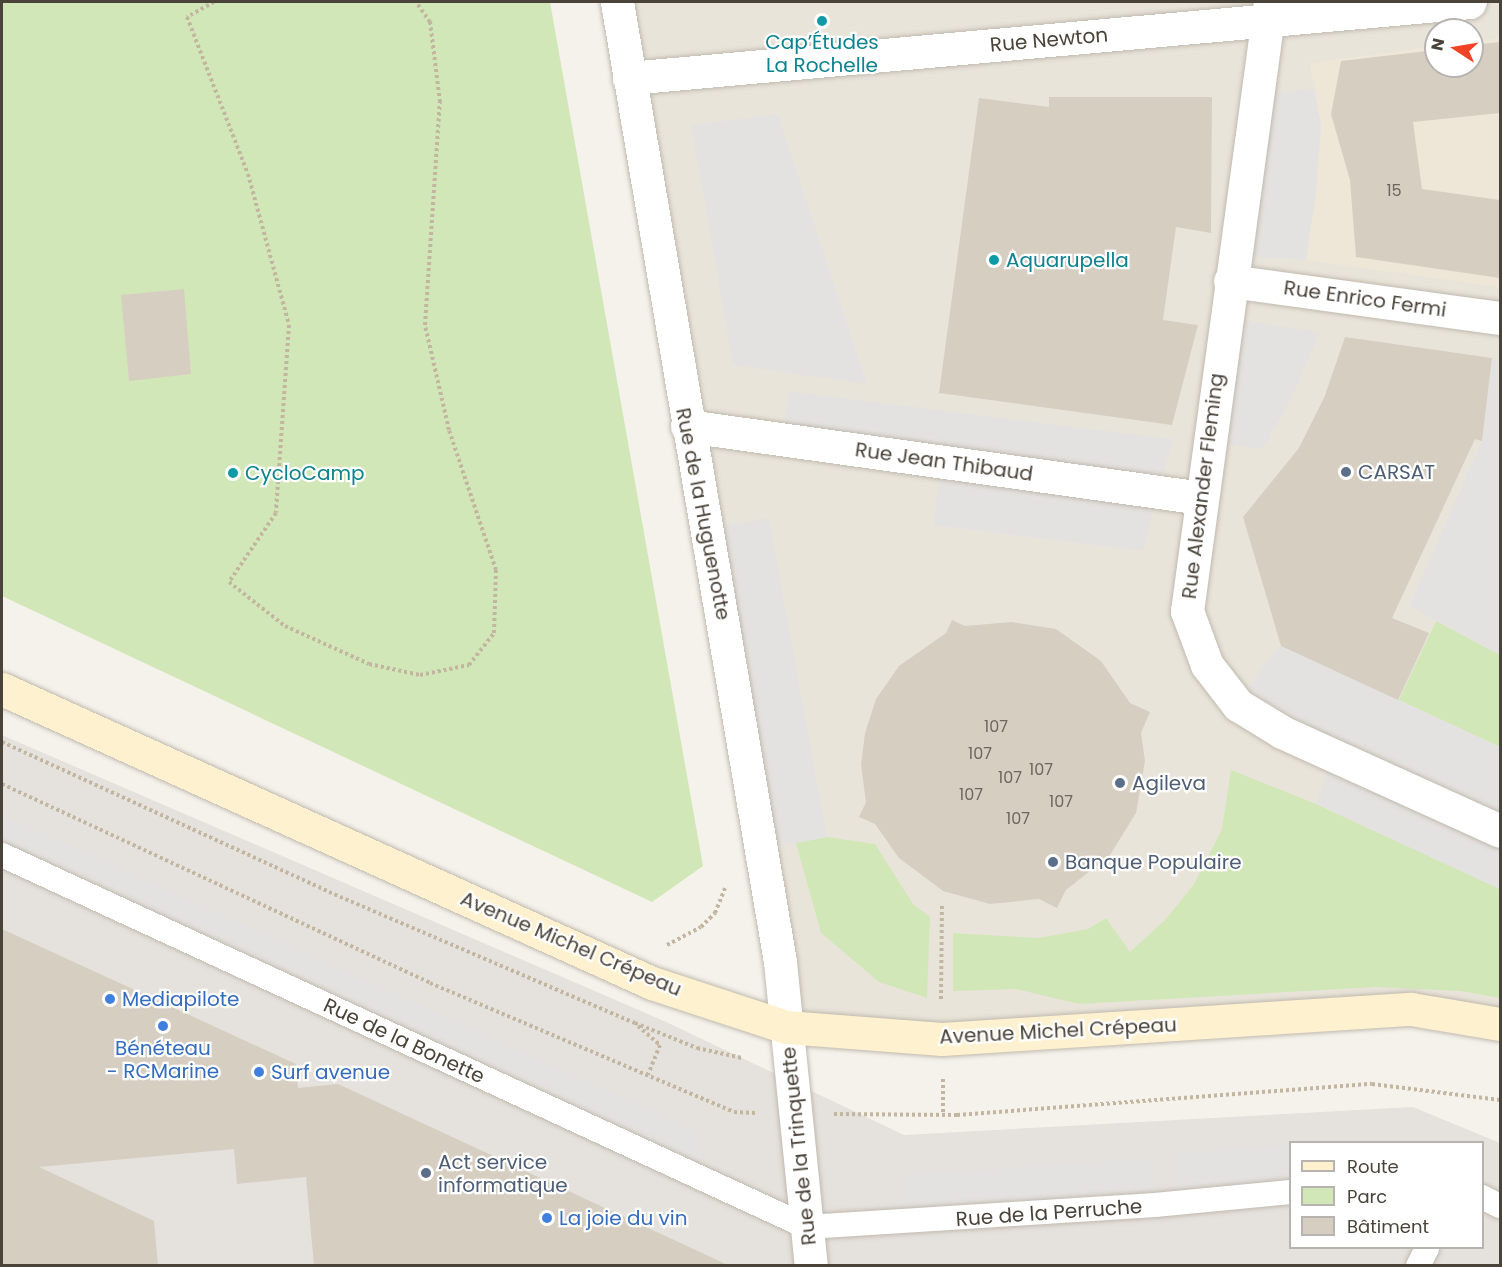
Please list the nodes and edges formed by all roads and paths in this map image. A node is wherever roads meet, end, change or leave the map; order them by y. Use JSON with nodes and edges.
{"nodes":[{"id":1,"x":214,"y":2,"type":"edge"},
{"id":2,"x":416,"y":2,"type":"edge"},
{"id":3,"x":617,"y":2,"type":"edge"},
{"id":4,"x":1470,"y":2,"type":"edge"},
{"id":5,"x":1268,"y":11,"type":"edge"},
{"id":6,"x":628,"y":78,"type":"junction"},
{"id":7,"x":1230,"y":281,"type":"junction"},
{"id":8,"x":1500,"y":318,"type":"edge"},
{"id":9,"x":687,"y":426,"type":"junction"},
{"id":10,"x":1202,"y":498,"type":"junction"},
{"id":11,"x":2,"y":689,"type":"edge"},
{"id":12,"x":2,"y":784,"type":"edge"},
{"id":13,"x":1500,"y":831,"type":"edge"},
{"id":14,"x":2,"y":855,"type":"edge"},
{"id":15,"x":942,"y":904,"type":"dead end"},
{"id":16,"x":941,"y":1001,"type":"dead end"},
{"id":17,"x":1500,"y":1024,"type":"edge"},
{"id":18,"x":786,"y":1027,"type":"junction"},
{"id":19,"x":943,"y":1079,"type":"dead end"},
{"id":20,"x":1500,"y":1100,"type":"edge"},
{"id":21,"x":796,"y":1114,"type":"junction"},
{"id":22,"x":943,"y":1114,"type":"junction"},
{"id":23,"x":1289,"y":1192,"type":"edge"},
{"id":24,"x":1484,"y":1198,"type":"edge"},
{"id":25,"x":1500,"y":1206,"type":"edge"},
{"id":26,"x":807,"y":1227,"type":"junction"},
{"id":27,"x":1427,"y":1249,"type":"edge"},
{"id":28,"x":811,"y":1266,"type":"edge"},
{"id":29,"x":1419,"y":1266,"type":"edge"}],
"edges":[{"from":1,"to":2,"type":"path"},
{"from":3,"to":6,"type":"street","name":"Rue de la Huguenotte"},
{"from":4,"to":5,"type":"street","name":"Rue Newton"},
{"from":5,"to":6,"type":"street","name":"Rue Newton"},
{"from":5,"to":7,"type":"street","name":"Rue Alexander Fleming"},
{"from":6,"to":9,"type":"street","name":"Rue de la Huguenotte"},
{"from":7,"to":8,"type":"street","name":"Rue Enrico Fermi"},
{"from":7,"to":10,"type":"street","name":"Rue Alexander Fleming"},
{"from":9,"to":10,"type":"street","name":"Rue Jean Thibaud"},
{"from":9,"to":18,"type":"street","name":"Rue de la Huguenotte"},
{"from":10,"to":13,"type":"street","name":"Rue Alexander Fleming"},
{"from":11,"to":18,"type":"street","name":"Avenue Michel Crépeau"},
{"from":12,"to":21,"type":"path"},
{"from":14,"to":26,"type":"lane","name":"Rue de la Bonette"},
{"from":15,"to":16,"type":"path"},
{"from":17,"to":18,"type":"street","name":"Avenue Michel Crépeau"},
{"from":18,"to":21,"type":"street","name":"Rue de la Trinquette"},
{"from":19,"to":22,"type":"path"},
{"from":20,"to":22,"type":"path"},
{"from":21,"to":22,"type":"path"},
{"from":21,"to":26,"type":"street","name":"Rue de la Trinquette"},
{"from":23,"to":26,"type":"lane","name":"Rue de la Perruche"},
{"from":24,"to":25,"type":"lane"},
{"from":26,"to":28,"type":"street","name":"Rue de la Trinquette"},
{"from":27,"to":29,"type":"lane"}]}
